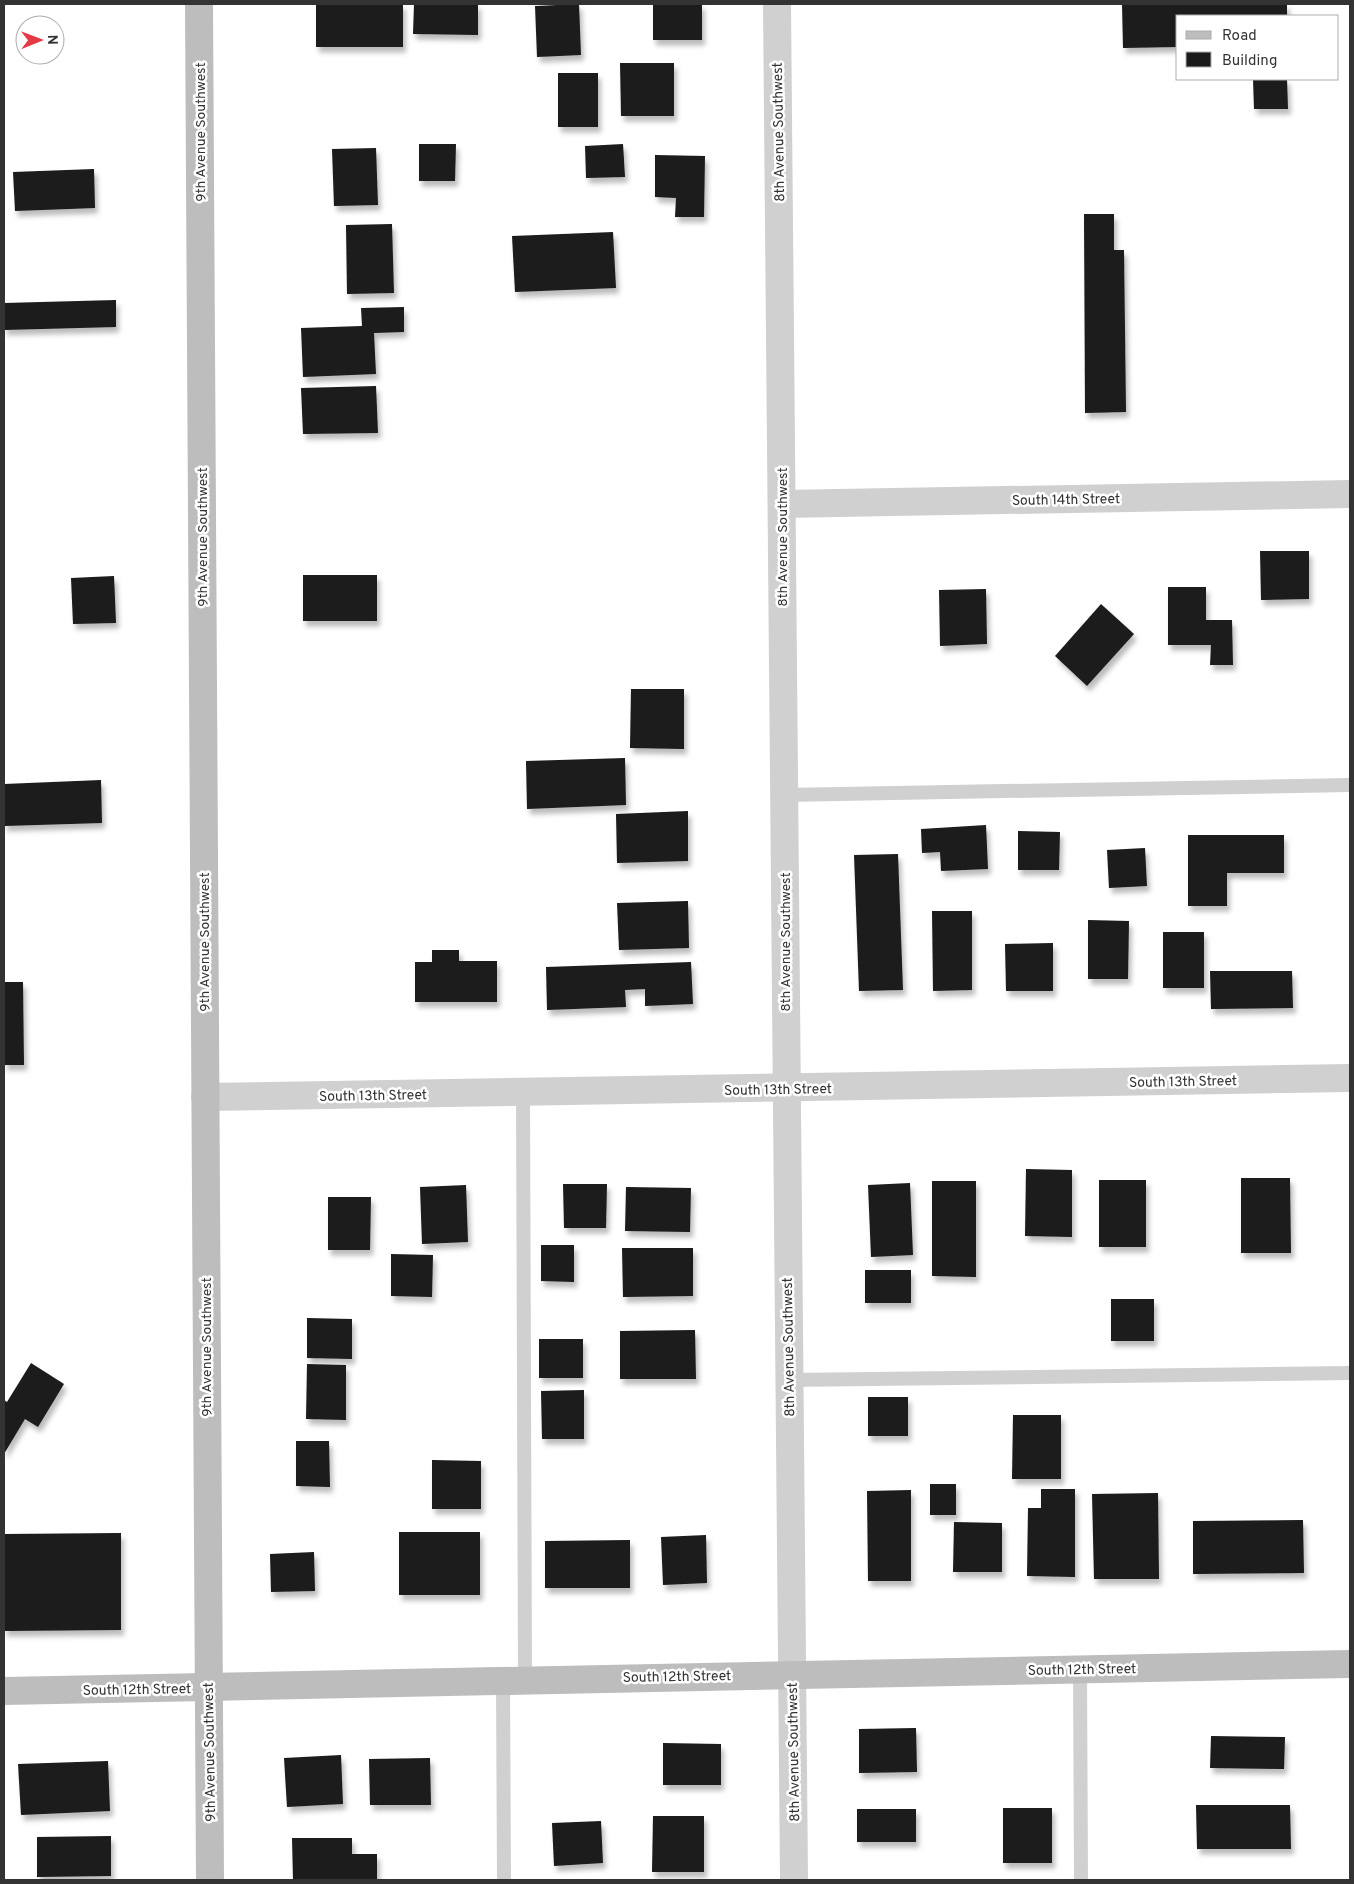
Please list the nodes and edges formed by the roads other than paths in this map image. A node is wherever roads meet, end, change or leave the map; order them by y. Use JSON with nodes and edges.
{"nodes":[{"id":1,"x":199,"y":4,"type":"edge"},
{"id":2,"x":777,"y":4,"type":"edge"},
{"id":3,"x":1350,"y":494,"type":"edge"},
{"id":4,"x":782,"y":504,"type":"junction"},
{"id":5,"x":1350,"y":785,"type":"edge"},
{"id":6,"x":784,"y":795,"type":"junction"},
{"id":7,"x":1350,"y":1078,"type":"edge"},
{"id":8,"x":786,"y":1089,"type":"junction"},
{"id":9,"x":523,"y":1092,"type":"junction"},
{"id":10,"x":205,"y":1097,"type":"junction"},
{"id":11,"x":1350,"y":1373,"type":"edge"},
{"id":12,"x":788,"y":1380,"type":"junction"},
{"id":13,"x":1350,"y":1664,"type":"edge"},
{"id":14,"x":1080,"y":1669,"type":"junction"},
{"id":15,"x":792,"y":1674,"type":"junction"},
{"id":16,"x":514,"y":1680,"type":"junction"},
{"id":17,"x":208,"y":1688,"type":"junction"},
{"id":18,"x":4,"y":1692,"type":"edge"},
{"id":19,"x":210,"y":1880,"type":"edge"},
{"id":20,"x":504,"y":1880,"type":"edge"},
{"id":21,"x":794,"y":1880,"type":"edge"},
{"id":22,"x":1081,"y":1880,"type":"edge"}],
"edges":[{"from":1,"to":10,"type":"street","name":"9th Avenue Southwest"},
{"from":2,"to":4,"type":"street","name":"8th Avenue Southwest"},
{"from":3,"to":4,"type":"street","name":"South 14th Street"},
{"from":4,"to":6,"type":"street","name":"8th Avenue Southwest"},
{"from":5,"to":6,"type":"lane"},
{"from":6,"to":8,"type":"street","name":"8th Avenue Southwest"},
{"from":7,"to":8,"type":"street","name":"South 13th Street"},
{"from":8,"to":9,"type":"street","name":"South 13th Street"},
{"from":8,"to":12,"type":"street","name":"8th Avenue Southwest"},
{"from":9,"to":10,"type":"street","name":"South 13th Street"},
{"from":9,"to":16,"type":"lane"},
{"from":10,"to":17,"type":"street","name":"9th Avenue Southwest"},
{"from":11,"to":12,"type":"lane"},
{"from":12,"to":15,"type":"street","name":"8th Avenue Southwest"},
{"from":13,"to":14,"type":"street","name":"South 12th Street"},
{"from":14,"to":15,"type":"street","name":"South 12th Street"},
{"from":14,"to":22,"type":"lane"},
{"from":15,"to":16,"type":"street","name":"South 12th Street"},
{"from":15,"to":21,"type":"street","name":"8th Avenue Southwest"},
{"from":16,"to":17,"type":"street","name":"South 12th Street"},
{"from":16,"to":20,"type":"lane"},
{"from":17,"to":18,"type":"street","name":"South 12th Street"},
{"from":17,"to":19,"type":"street","name":"9th Avenue Southwest"}]}
